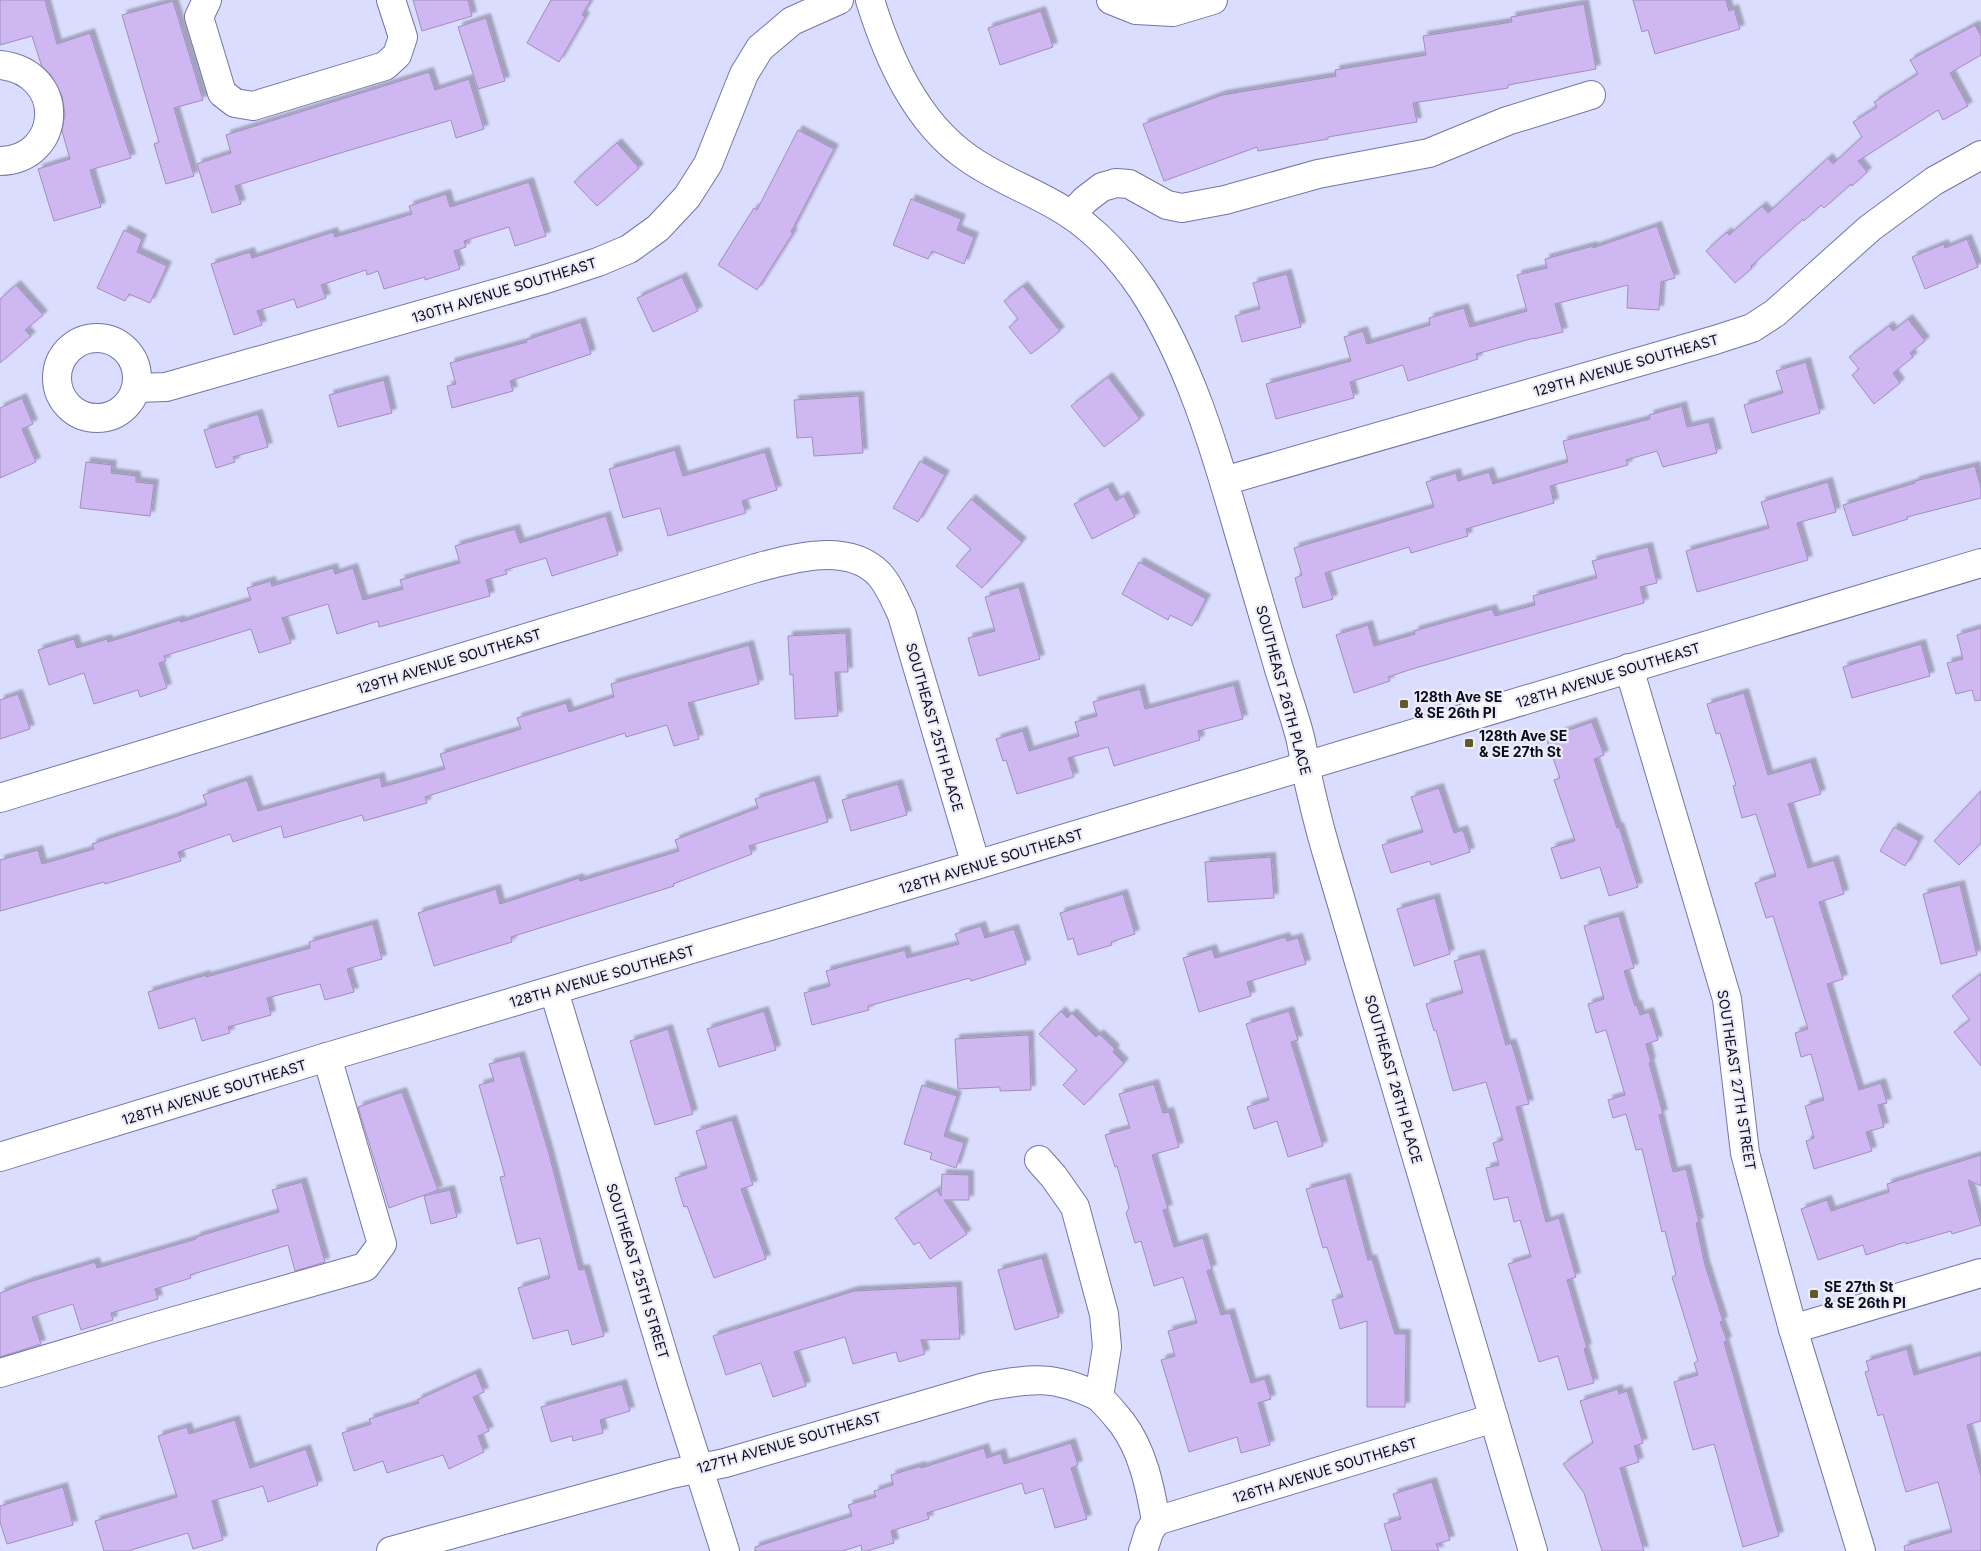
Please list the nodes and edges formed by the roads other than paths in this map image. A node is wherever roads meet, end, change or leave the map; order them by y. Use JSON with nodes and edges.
{"nodes":[{"id":1,"x":207,"y":0,"type":"edge"},
{"id":2,"x":391,"y":0,"type":"edge"},
{"id":3,"x":840,"y":0,"type":"edge"},
{"id":4,"x":870,"y":0,"type":"edge"},
{"id":5,"x":1111,"y":0,"type":"edge"},
{"id":6,"x":1213,"y":0,"type":"edge"},
{"id":7,"x":1171,"y":6,"type":"edge"},
{"id":8,"x":0,"y":65,"type":"edge"},
{"id":9,"x":1591,"y":95,"type":"dead end"},
{"id":10,"x":1981,"y":155,"type":"edge"},
{"id":11,"x":0,"y":161,"type":"edge"},
{"id":12,"x":1071,"y":215,"type":"junction"},
{"id":13,"x":137,"y":388,"type":"dead end"},
{"id":14,"x":1224,"y":481,"type":"junction"},
{"id":15,"x":1981,"y":564,"type":"edge"},
{"id":16,"x":890,"y":590,"type":"joint"},
{"id":17,"x":1629,"y":668,"type":"junction"},
{"id":18,"x":1306,"y":766,"type":"junction"},
{"id":19,"x":0,"y":798,"type":"edge"},
{"id":20,"x":976,"y":866,"type":"junction"},
{"id":21,"x":554,"y":991,"type":"junction"},
{"id":22,"x":327,"y":1057,"type":"junction"},
{"id":23,"x":0,"y":1157,"type":"edge"},
{"id":24,"x":1038,"y":1160,"type":"dead end"},
{"id":25,"x":1981,"y":1273,"type":"edge"},
{"id":26,"x":1793,"y":1330,"type":"junction"},
{"id":27,"x":0,"y":1373,"type":"edge"},
{"id":28,"x":1099,"y":1397,"type":"junction"},
{"id":29,"x":1494,"y":1418,"type":"junction"},
{"id":30,"x":700,"y":1468,"type":"junction"},
{"id":31,"x":1156,"y":1521,"type":"junction"},
{"id":32,"x":391,"y":1551,"type":"edge"},
{"id":33,"x":725,"y":1551,"type":"edge"},
{"id":34,"x":1143,"y":1551,"type":"edge"},
{"id":35,"x":1533,"y":1551,"type":"edge"},
{"id":36,"x":1861,"y":1551,"type":"edge"}],
"edges":[{"from":1,"to":2,"type":"street"},
{"from":3,"to":13,"type":"street","name":"130TH AVENUE SOUTHEAST"},
{"from":4,"to":12,"type":"street","name":"SOUTHEAST 26TH PLACE"},
{"from":5,"to":7,"type":"street"},
{"from":6,"to":7,"type":"street"},
{"from":8,"to":11,"type":"street"},
{"from":9,"to":12,"type":"street"},
{"from":10,"to":14,"type":"street","name":"129TH AVENUE SOUTHEAST"},
{"from":12,"to":14,"type":"street","name":"SOUTHEAST 26TH PLACE"},
{"from":14,"to":18,"type":"street","name":"SOUTHEAST 26TH PLACE"},
{"from":15,"to":17,"type":"street","name":"128TH AVENUE SOUTHEAST"},
{"from":16,"to":19,"type":"street","name":"129TH AVENUE SOUTHEAST"},
{"from":16,"to":20,"type":"street","name":"SOUTHEAST 25TH PLACE"},
{"from":17,"to":18,"type":"street","name":"128TH AVENUE SOUTHEAST"},
{"from":17,"to":26,"type":"street","name":"SOUTHEAST 27TH STREET"},
{"from":18,"to":20,"type":"street","name":"128TH AVENUE SOUTHEAST"},
{"from":18,"to":29,"type":"street","name":"SOUTHEAST 26TH PLACE"},
{"from":20,"to":21,"type":"street","name":"128TH AVENUE SOUTHEAST"},
{"from":21,"to":22,"type":"street","name":"128TH AVENUE SOUTHEAST"},
{"from":21,"to":30,"type":"street","name":"SOUTHEAST 25TH STREET"},
{"from":22,"to":23,"type":"street","name":"128TH AVENUE SOUTHEAST"},
{"from":22,"to":27,"type":"street"},
{"from":24,"to":28,"type":"street"},
{"from":25,"to":26,"type":"street"},
{"from":26,"to":36,"type":"street","name":"SOUTHEAST 27TH STREET"},
{"from":28,"to":30,"type":"street","name":"127TH AVENUE SOUTHEAST"},
{"from":28,"to":31,"type":"street"},
{"from":29,"to":31,"type":"street","name":"126TH AVENUE SOUTHEAST"},
{"from":29,"to":35,"type":"street","name":"SOUTHEAST 26TH PLACE"},
{"from":30,"to":32,"type":"street","name":"127TH AVENUE SOUTHEAST"},
{"from":30,"to":33,"type":"street","name":"SOUTHEAST 25TH STREET"},
{"from":31,"to":34,"type":"street"}]}
